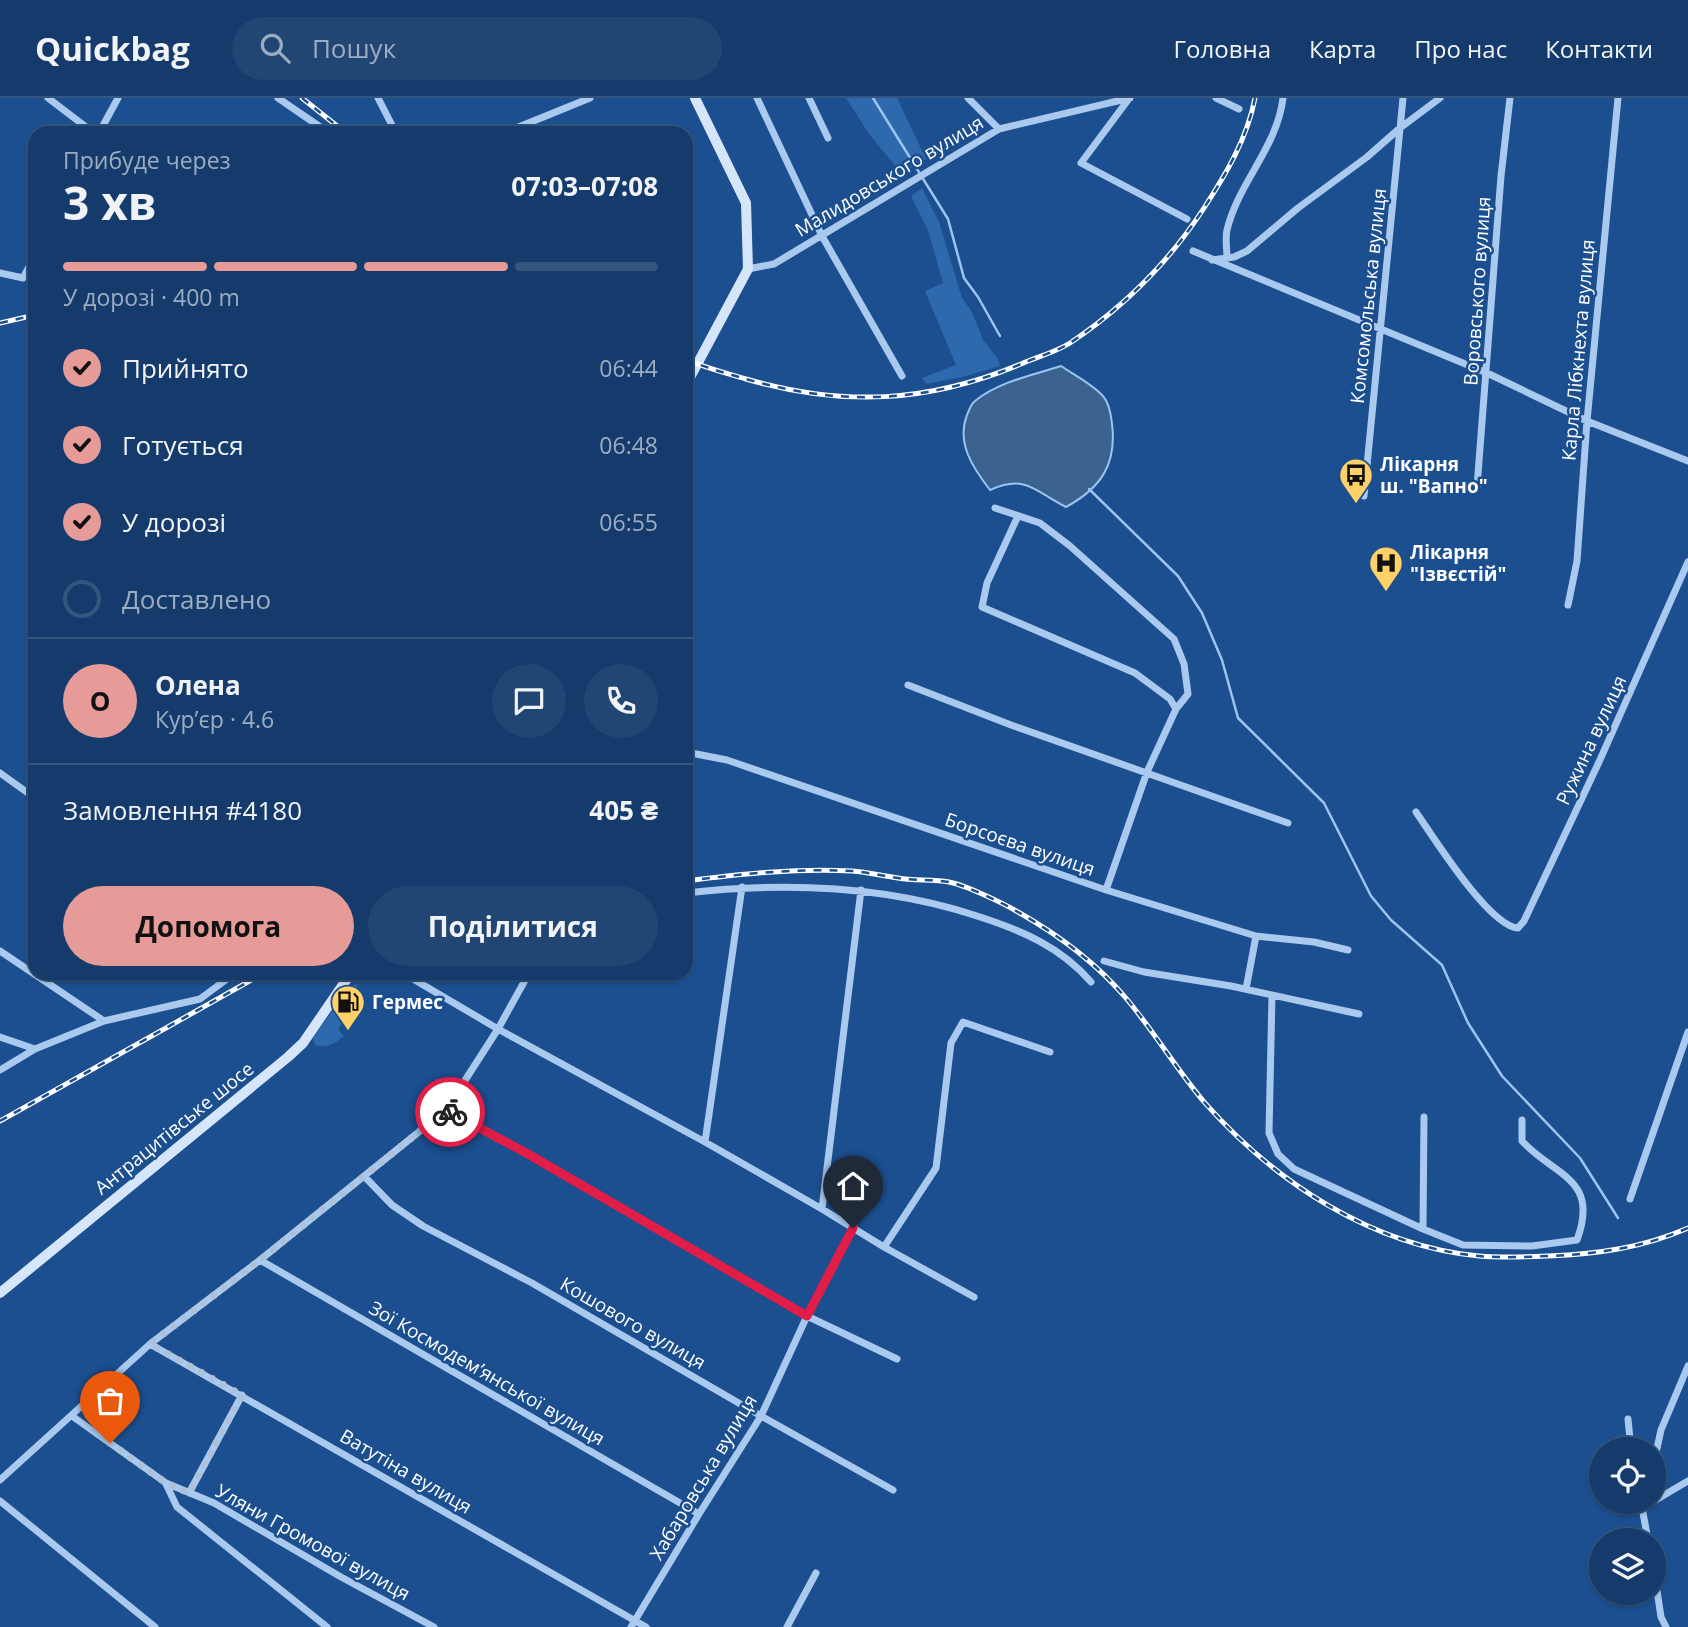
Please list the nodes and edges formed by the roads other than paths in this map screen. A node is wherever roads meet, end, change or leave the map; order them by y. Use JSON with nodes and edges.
{"nodes":[{"id":1,"x":48,"y":98,"type":"edge"},
{"id":2,"x":118,"y":98,"type":"edge"},
{"id":3,"x":278,"y":98,"type":"edge"},
{"id":4,"x":377,"y":98,"type":"edge"},
{"id":5,"x":590,"y":98,"type":"edge"},
{"id":6,"x":695,"y":98,"type":"edge"},
{"id":7,"x":757,"y":98,"type":"edge"},
{"id":8,"x":808,"y":98,"type":"edge"},
{"id":9,"x":968,"y":98,"type":"edge"},
{"id":10,"x":1216,"y":98,"type":"edge"},
{"id":11,"x":1283,"y":98,"type":"edge"},
{"id":12,"x":1403,"y":98,"type":"edge"},
{"id":13,"x":1440,"y":98,"type":"edge"},
{"id":14,"x":1510,"y":98,"type":"edge"},
{"id":15,"x":1618,"y":98,"type":"edge"},
{"id":16,"x":1129,"y":99,"type":"edge"},
{"id":17,"x":1239,"y":109,"type":"dead end"},
{"id":18,"x":87,"y":126,"type":"edge"},
{"id":19,"x":101,"y":126,"type":"edge"},
{"id":20,"x":319,"y":126,"type":"edge"},
{"id":21,"x":392,"y":126,"type":"edge"},
{"id":22,"x":521,"y":126,"type":"edge"},
{"id":23,"x":1400,"y":128,"type":"junction"},
{"id":24,"x":999,"y":129,"type":"junction"},
{"id":25,"x":828,"y":138,"type":"dead end"},
{"id":26,"x":1187,"y":219,"type":"dead end"},
{"id":27,"x":822,"y":236,"type":"junction"},
{"id":28,"x":1193,"y":251,"type":"dead end"},
{"id":29,"x":1227,"y":258,"type":"junction"},
{"id":30,"x":1212,"y":260,"type":"junction"},
{"id":31,"x":748,"y":268,"type":"junction"},
{"id":32,"x":28,"y":269,"type":"edge"},
{"id":33,"x":0,"y":273,"type":"edge"},
{"id":34,"x":1380,"y":330,"type":"junction"},
{"id":35,"x":693,"y":372,"type":"edge"},
{"id":36,"x":1487,"y":373,"type":"junction"},
{"id":37,"x":902,"y":376,"type":"dead end"},
{"id":38,"x":1587,"y":421,"type":"junction"},
{"id":39,"x":1688,"y":461,"type":"edge"},
{"id":40,"x":1476,"y":487,"type":"dead end"},
{"id":41,"x":1364,"y":496,"type":"dead end"},
{"id":42,"x":995,"y":508,"type":"dead end"},
{"id":43,"x":1018,"y":516,"type":"junction"},
{"id":44,"x":1688,"y":562,"type":"edge"},
{"id":45,"x":1568,"y":605,"type":"dead end"},
{"id":46,"x":908,"y":685,"type":"dead end"},
{"id":47,"x":1176,"y":709,"type":"junction"},
{"id":48,"x":693,"y":753,"type":"edge"},
{"id":49,"x":1147,"y":772,"type":"junction"},
{"id":50,"x":0,"y":773,"type":"edge"},
{"id":51,"x":28,"y":793,"type":"edge"},
{"id":52,"x":1416,"y":812,"type":"dead end"},
{"id":53,"x":1288,"y":823,"type":"dead end"},
{"id":54,"x":741,"y":887,"type":"junction"},
{"id":55,"x":861,"y":890,"type":"junction"},
{"id":56,"x":1107,"y":890,"type":"junction"},
{"id":57,"x":693,"y":892,"type":"edge"},
{"id":58,"x":1256,"y":936,"type":"junction"},
{"id":59,"x":1348,"y":950,"type":"dead end"},
{"id":60,"x":0,"y":951,"type":"edge"},
{"id":61,"x":1104,"y":961,"type":"dead end"},
{"id":62,"x":28,"y":970,"type":"edge"},
{"id":63,"x":43,"y":980,"type":"edge"},
{"id":64,"x":226,"y":980,"type":"edge"},
{"id":65,"x":346,"y":980,"type":"edge"},
{"id":66,"x":415,"y":980,"type":"edge"},
{"id":67,"x":526,"y":980,"type":"edge"},
{"id":68,"x":1091,"y":982,"type":"dead end"},
{"id":69,"x":1246,"y":989,"type":"junction"},
{"id":70,"x":1272,"y":995,"type":"junction"},
{"id":71,"x":1359,"y":1014,"type":"dead end"},
{"id":72,"x":104,"y":1021,"type":"junction"},
{"id":73,"x":498,"y":1029,"type":"junction"},
{"id":74,"x":1688,"y":1032,"type":"edge"},
{"id":75,"x":0,"y":1037,"type":"edge"},
{"id":76,"x":35,"y":1049,"type":"junction"},
{"id":77,"x":1050,"y":1052,"type":"dead end"},
{"id":78,"x":0,"y":1070,"type":"edge"},
{"id":79,"x":446,"y":1110,"type":"junction"},
{"id":80,"x":1424,"y":1117,"type":"dead end"},
{"id":81,"x":1522,"y":1120,"type":"dead end"},
{"id":82,"x":705,"y":1142,"type":"junction"},
{"id":83,"x":364,"y":1176,"type":"junction"},
{"id":84,"x":1630,"y":1199,"type":"dead end"},
{"id":85,"x":822,"y":1209,"type":"junction"},
{"id":86,"x":853,"y":1228,"type":"junction"},
{"id":87,"x":1423,"y":1229,"type":"junction"},
{"id":88,"x":884,"y":1247,"type":"junction"},
{"id":89,"x":260,"y":1260,"type":"junction"},
{"id":90,"x":0,"y":1293,"type":"edge"},
{"id":91,"x":974,"y":1297,"type":"dead end"},
{"id":92,"x":807,"y":1316,"type":"junction"},
{"id":93,"x":150,"y":1344,"type":"junction"},
{"id":94,"x":897,"y":1359,"type":"dead end"},
{"id":95,"x":1688,"y":1366,"type":"edge"},
{"id":96,"x":242,"y":1395,"type":"junction"},
{"id":97,"x":72,"y":1416,"type":"junction"},
{"id":98,"x":761,"y":1416,"type":"junction"},
{"id":99,"x":1629,"y":1419,"type":"dead end"},
{"id":100,"x":1630,"y":1437,"type":"edge"},
{"id":101,"x":1659,"y":1437,"type":"edge"},
{"id":102,"x":0,"y":1480,"type":"edge"},
{"id":103,"x":1688,"y":1481,"type":"edge"},
{"id":104,"x":166,"y":1483,"type":"junction"},
{"id":105,"x":893,"y":1490,"type":"dead end"},
{"id":106,"x":189,"y":1493,"type":"junction"},
{"id":107,"x":1666,"y":1495,"type":"edge"},
{"id":108,"x":0,"y":1501,"type":"edge"},
{"id":109,"x":699,"y":1514,"type":"junction"},
{"id":110,"x":816,"y":1573,"type":"dead end"},
{"id":111,"x":1659,"y":1605,"type":"edge"},
{"id":112,"x":633,"y":1624,"type":"edge"},
{"id":113,"x":155,"y":1627,"type":"edge"},
{"id":114,"x":327,"y":1627,"type":"edge"},
{"id":115,"x":434,"y":1627,"type":"edge"},
{"id":116,"x":646,"y":1627,"type":"edge"},
{"id":117,"x":787,"y":1627,"type":"edge"},
{"id":118,"x":1666,"y":1627,"type":"edge"}],
"edges":[{"from":1,"to":18,"type":"street"},
{"from":2,"to":19,"type":"street"},
{"from":3,"to":20,"type":"street"},
{"from":4,"to":21,"type":"street"},
{"from":5,"to":22,"type":"street"},
{"from":6,"to":31,"type":"main road"},
{"from":7,"to":27,"type":"street"},
{"from":8,"to":25,"type":"street"},
{"from":9,"to":24,"type":"street"},
{"from":10,"to":17,"type":"street"},
{"from":11,"to":29,"type":"street"},
{"from":12,"to":23,"type":"street","name":"Комсомольська вулиця"},
{"from":13,"to":23,"type":"street"},
{"from":14,"to":36,"type":"street","name":"Воровського вулиця"},
{"from":15,"to":38,"type":"street","name":"Карла Лібкнехта вулиця"},
{"from":16,"to":24,"type":"street","name":"Малидовського вулиця"},
{"from":16,"to":26,"type":"street"},
{"from":23,"to":29,"type":"street"},
{"from":23,"to":34,"type":"street","name":"Комсомольська вулиця"},
{"from":24,"to":27,"type":"street","name":"Малидовського вулиця"},
{"from":27,"to":31,"type":"street","name":"Малидовського вулиця"},
{"from":27,"to":37,"type":"street"},
{"from":28,"to":30,"type":"street"},
{"from":29,"to":30,"type":"street"},
{"from":30,"to":34,"type":"street"},
{"from":31,"to":35,"type":"main road"},
{"from":32,"to":33,"type":"street"},
{"from":34,"to":36,"type":"street"},
{"from":34,"to":41,"type":"street","name":"Комсомольська вулиця"},
{"from":36,"to":38,"type":"street"},
{"from":36,"to":40,"type":"street","name":"Воровського вулиця"},
{"from":38,"to":39,"type":"street"},
{"from":38,"to":45,"type":"street","name":"Карла Лібкнехта вулиця"},
{"from":42,"to":43,"type":"street"},
{"from":43,"to":47,"type":"street"},
{"from":43,"to":47,"type":"street"},
{"from":44,"to":52,"type":"street","name":"Ружина вулиця"},
{"from":46,"to":49,"type":"street"},
{"from":47,"to":49,"type":"street"},
{"from":48,"to":56,"type":"street","name":"Борсоєва вулиця"},
{"from":49,"to":53,"type":"street"},
{"from":49,"to":56,"type":"street"},
{"from":50,"to":51,"type":"street"},
{"from":54,"to":55,"type":"street"},
{"from":54,"to":57,"type":"street"},
{"from":54,"to":82,"type":"street"},
{"from":55,"to":68,"type":"street"},
{"from":55,"to":85,"type":"street"},
{"from":56,"to":58,"type":"street","name":"Борсоєва вулиця"},
{"from":58,"to":59,"type":"street","name":"Борсоєва вулиця"},
{"from":58,"to":69,"type":"street"},
{"from":60,"to":62,"type":"street"},
{"from":61,"to":69,"type":"street"},
{"from":63,"to":72,"type":"street"},
{"from":64,"to":72,"type":"street"},
{"from":65,"to":90,"type":"main road","name":"Антрацитівське шосе"},
{"from":66,"to":73,"type":"street"},
{"from":67,"to":73,"type":"street"},
{"from":69,"to":70,"type":"street"},
{"from":70,"to":71,"type":"street"},
{"from":70,"to":87,"type":"street"},
{"from":72,"to":76,"type":"street"},
{"from":73,"to":79,"type":"street"},
{"from":73,"to":82,"type":"street"},
{"from":74,"to":84,"type":"street"},
{"from":75,"to":76,"type":"street"},
{"from":76,"to":78,"type":"street"},
{"from":77,"to":88,"type":"street"},
{"from":79,"to":83,"type":"street"},
{"from":79,"to":92,"type":"street"},
{"from":80,"to":87,"type":"street"},
{"from":81,"to":87,"type":"street"},
{"from":82,"to":85,"type":"street"},
{"from":83,"to":89,"type":"street"},
{"from":83,"to":98,"type":"street","name":"Кошового вулиця"},
{"from":85,"to":86,"type":"street"},
{"from":86,"to":88,"type":"street"},
{"from":86,"to":92,"type":"street","name":"Хабаровська вулиця"},
{"from":88,"to":91,"type":"street"},
{"from":89,"to":93,"type":"street"},
{"from":89,"to":109,"type":"street","name":"Зої Космодем’янської вулиця"},
{"from":92,"to":94,"type":"street"},
{"from":92,"to":98,"type":"street","name":"Хабаровська вулиця"},
{"from":93,"to":96,"type":"street","name":"Ватутіна вулиця"},
{"from":93,"to":97,"type":"street"},
{"from":95,"to":101,"type":"street"},
{"from":96,"to":106,"type":"street"},
{"from":96,"to":112,"type":"street","name":"Ватутіна вулиця"},
{"from":97,"to":102,"type":"street"},
{"from":97,"to":104,"type":"street","name":"Уляни Громової вулиця"},
{"from":98,"to":105,"type":"street","name":"Кошового вулиця"},
{"from":98,"to":109,"type":"street","name":"Хабаровська вулиця"},
{"from":99,"to":100,"type":"street"},
{"from":103,"to":107,"type":"street"},
{"from":104,"to":106,"type":"street","name":"Уляни Громової вулиця"},
{"from":104,"to":114,"type":"street"},
{"from":106,"to":115,"type":"street","name":"Уляни Громової вулиця"},
{"from":108,"to":113,"type":"street"},
{"from":109,"to":112,"type":"street","name":"Хабаровська вулиця"},
{"from":110,"to":117,"type":"street"},
{"from":111,"to":118,"type":"street"},
{"from":112,"to":116,"type":"street","name":"Ватутіна вулиця"}]}
